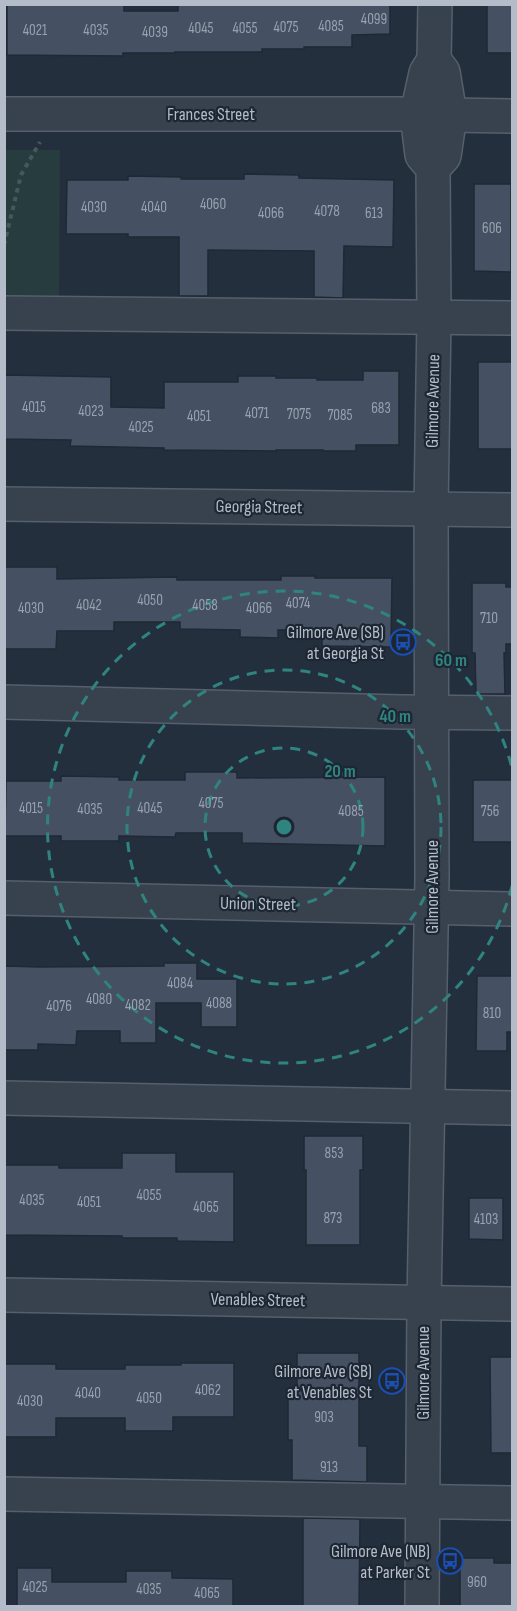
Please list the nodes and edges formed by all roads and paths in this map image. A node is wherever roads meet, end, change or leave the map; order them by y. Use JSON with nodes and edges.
{"nodes":[{"id":1,"x":435,"y":4,"type":"edge"},
{"id":2,"x":434,"y":60,"type":"junction"},
{"id":3,"x":4,"y":114,"type":"edge"},
{"id":4,"x":417,"y":114,"type":"junction"},
{"id":5,"x":56,"y":115,"type":"junction"},
{"id":6,"x":450,"y":115,"type":"junction"},
{"id":7,"x":513,"y":116,"type":"edge"},
{"id":8,"x":433,"y":168,"type":"junction"},
{"id":9,"x":4,"y":245,"type":"edge"},
{"id":10,"x":4,"y":313,"type":"edge"},
{"id":11,"x":434,"y":317,"type":"junction"},
{"id":12,"x":513,"y":318,"type":"edge"},
{"id":13,"x":4,"y":504,"type":"edge"},
{"id":14,"x":431,"y":509,"type":"junction"},
{"id":15,"x":513,"y":510,"type":"edge"},
{"id":16,"x":4,"y":702,"type":"edge"},
{"id":17,"x":432,"y":712,"type":"junction"},
{"id":18,"x":513,"y":713,"type":"edge"},
{"id":19,"x":4,"y":898,"type":"edge"},
{"id":20,"x":432,"y":908,"type":"junction"},
{"id":21,"x":513,"y":909,"type":"edge"},
{"id":22,"x":4,"y":1098,"type":"edge"},
{"id":23,"x":429,"y":1107,"type":"junction"},
{"id":24,"x":513,"y":1108,"type":"edge"},
{"id":25,"x":4,"y":1295,"type":"edge"},
{"id":26,"x":424,"y":1303,"type":"junction"},
{"id":27,"x":513,"y":1304,"type":"edge"},
{"id":28,"x":4,"y":1494,"type":"edge"},
{"id":29,"x":422,"y":1502,"type":"junction"},
{"id":30,"x":513,"y":1503,"type":"edge"},
{"id":31,"x":422,"y":1606,"type":"edge"}],
"edges":[{"from":1,"to":2,"type":"street","name":"Gilmore Avenue"},
{"from":2,"to":4,"type":"street","name":"Gilmore Avenue"},
{"from":2,"to":6,"type":"street","name":"Gilmore Avenue"},
{"from":3,"to":5,"type":"street","name":"Frances Street"},
{"from":4,"to":5,"type":"street","name":"Frances Street"},
{"from":4,"to":8,"type":"street","name":"Gilmore Avenue"},
{"from":5,"to":9,"type":"path"},
{"from":6,"to":7,"type":"street"},
{"from":6,"to":8,"type":"street","name":"Gilmore Avenue"},
{"from":8,"to":11,"type":"street","name":"Gilmore Avenue"},
{"from":10,"to":11,"type":"street"},
{"from":11,"to":12,"type":"street"},
{"from":11,"to":14,"type":"street","name":"Gilmore Avenue"},
{"from":13,"to":14,"type":"street","name":"Georgia Street"},
{"from":14,"to":15,"type":"street","name":"Georgia Street"},
{"from":14,"to":17,"type":"street","name":"Gilmore Avenue"},
{"from":16,"to":17,"type":"street"},
{"from":17,"to":18,"type":"street"},
{"from":17,"to":20,"type":"street","name":"Gilmore Avenue"},
{"from":19,"to":20,"type":"street","name":"Union Street"},
{"from":20,"to":21,"type":"street","name":"Union Street"},
{"from":20,"to":23,"type":"street","name":"Gilmore Avenue"},
{"from":22,"to":23,"type":"street"},
{"from":23,"to":24,"type":"street"},
{"from":23,"to":26,"type":"street","name":"Gilmore Avenue"},
{"from":25,"to":26,"type":"street","name":"Venables Street"},
{"from":26,"to":27,"type":"street","name":"Venables Street"},
{"from":26,"to":29,"type":"street","name":"Gilmore Avenue"},
{"from":28,"to":29,"type":"street"},
{"from":29,"to":30,"type":"street"},
{"from":29,"to":31,"type":"street","name":"Gilmore Avenue"}]}
